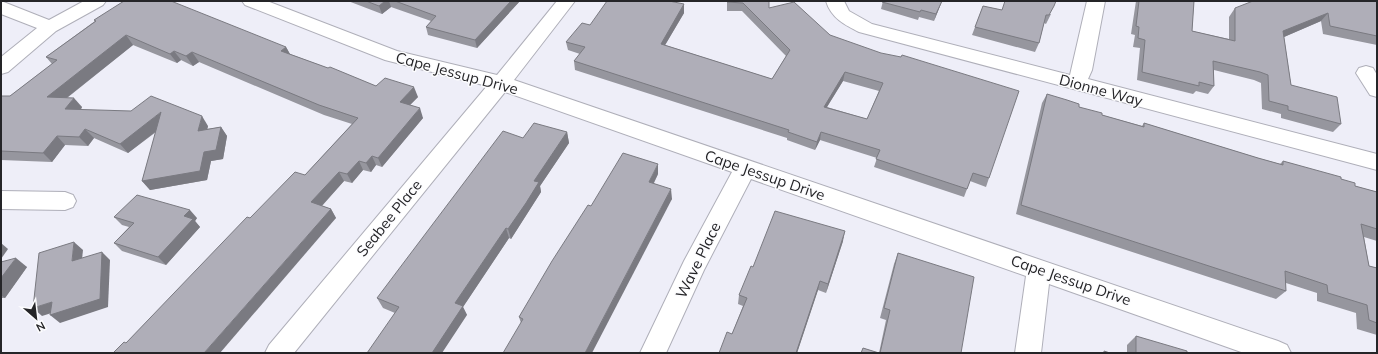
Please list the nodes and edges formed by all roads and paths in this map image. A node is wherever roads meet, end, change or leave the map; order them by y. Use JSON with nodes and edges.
{"nodes":[{"id":1,"x":97,"y":1,"type":"edge"},
{"id":2,"x":251,"y":1,"type":"edge"},
{"id":3,"x":566,"y":1,"type":"edge"},
{"id":4,"x":835,"y":1,"type":"edge"},
{"id":5,"x":1096,"y":1,"type":"edge"},
{"id":6,"x":1,"y":7,"type":"edge"},
{"id":7,"x":50,"y":26,"type":"junction"},
{"id":8,"x":1,"y":67,"type":"edge"},
{"id":9,"x":1366,"y":73,"type":"dead end"},
{"id":10,"x":501,"y":83,"type":"junction"},
{"id":11,"x":1076,"y":84,"type":"junction"},
{"id":12,"x":1377,"y":90,"type":"edge"},
{"id":13,"x":1377,"y":162,"type":"edge"},
{"id":14,"x":745,"y":168,"type":"junction"},
{"id":15,"x":1,"y":200,"type":"edge"},
{"id":16,"x":65,"y":201,"type":"dead end"},
{"id":17,"x":1039,"y":269,"type":"junction"},
{"id":18,"x":278,"y":353,"type":"edge"},
{"id":19,"x":653,"y":353,"type":"edge"},
{"id":20,"x":1028,"y":353,"type":"edge"},
{"id":21,"x":1278,"y":353,"type":"edge"}],
"edges":[{"from":1,"to":7,"type":"street"},
{"from":2,"to":10,"type":"street","name":"Cape Jessup Drive"},
{"from":3,"to":10,"type":"street","name":"Seabee Place"},
{"from":4,"to":11,"type":"street","name":"Dionne Way"},
{"from":5,"to":11,"type":"street"},
{"from":6,"to":7,"type":"street"},
{"from":7,"to":8,"type":"street"},
{"from":9,"to":12,"type":"street"},
{"from":10,"to":14,"type":"street","name":"Cape Jessup Drive"},
{"from":10,"to":18,"type":"street","name":"Seabee Place"},
{"from":11,"to":13,"type":"street","name":"Dionne Way"},
{"from":14,"to":17,"type":"street","name":"Cape Jessup Drive"},
{"from":14,"to":19,"type":"street","name":"Wave Place"},
{"from":15,"to":16,"type":"street"},
{"from":17,"to":20,"type":"street"},
{"from":17,"to":21,"type":"street","name":"Cape Jessup Drive"}]}
